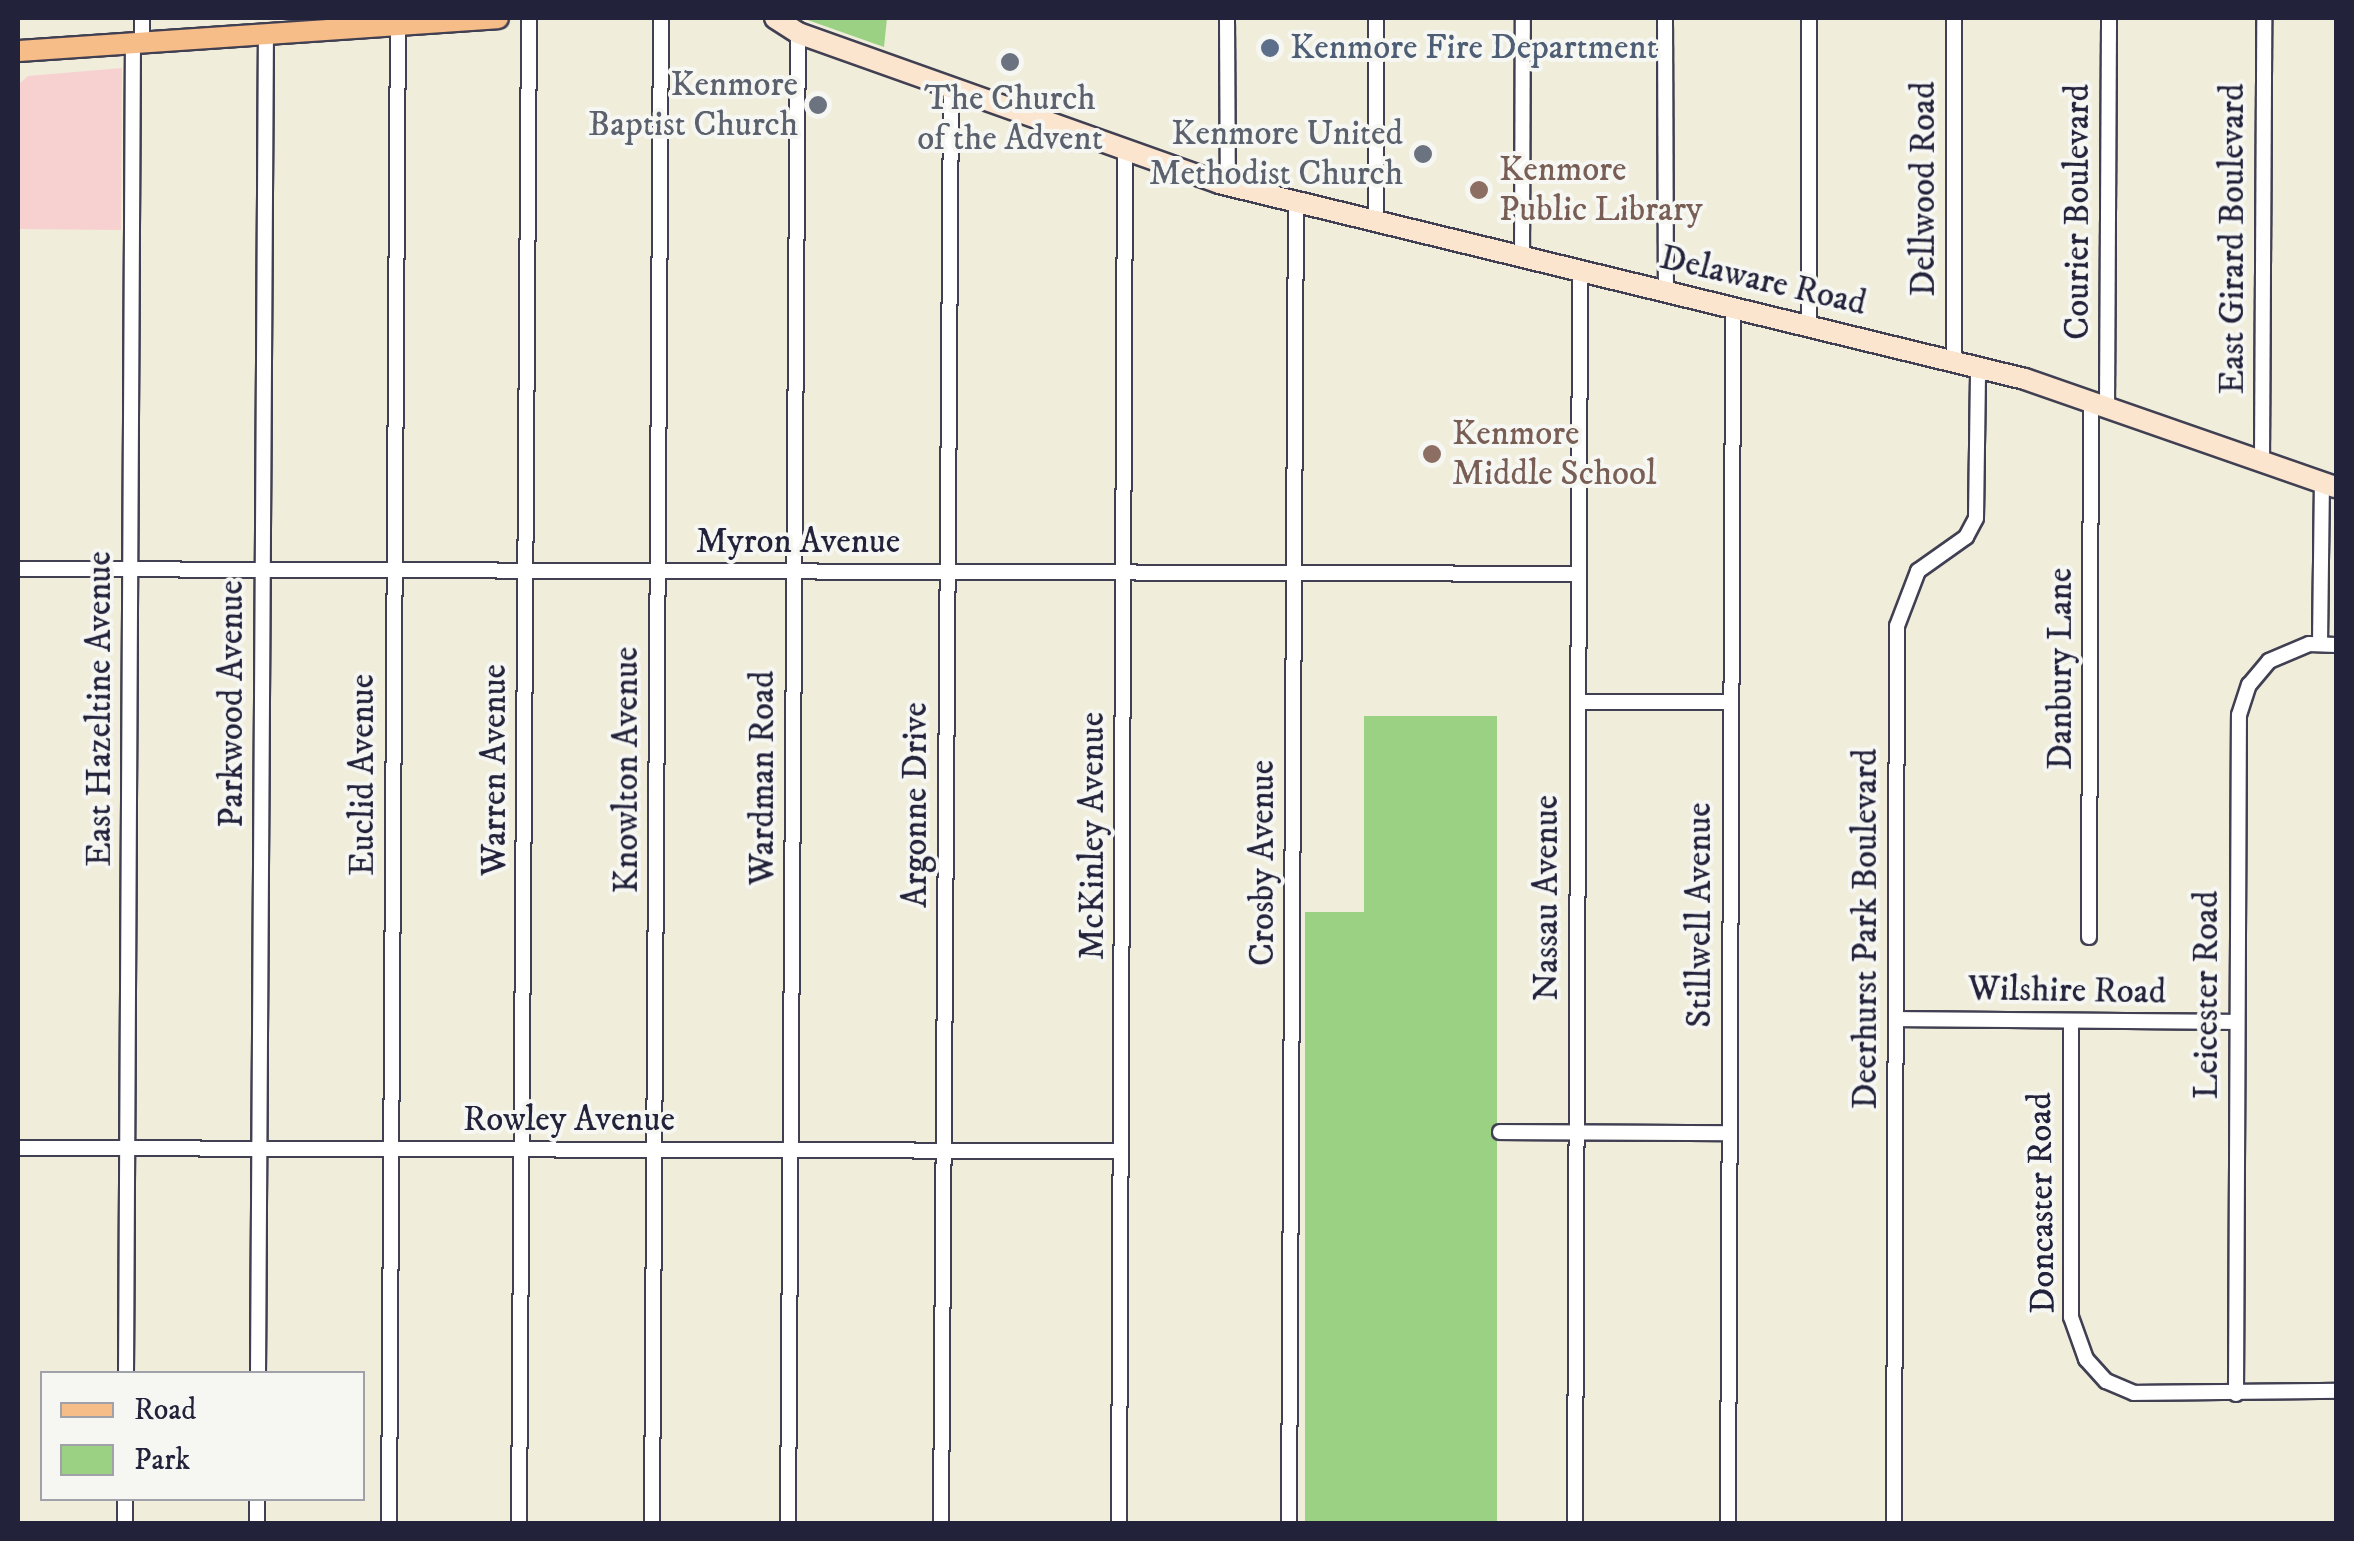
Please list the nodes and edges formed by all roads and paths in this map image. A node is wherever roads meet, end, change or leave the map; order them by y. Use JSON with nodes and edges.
{"nodes":[{"id":1,"x":142,"y":18,"type":"edge"},
{"id":2,"x":498,"y":18,"type":"edge"},
{"id":3,"x":529,"y":18,"type":"edge"},
{"id":4,"x":661,"y":18,"type":"edge"},
{"id":5,"x":776,"y":18,"type":"edge"},
{"id":6,"x":1226,"y":18,"type":"edge"},
{"id":7,"x":1376,"y":18,"type":"edge"},
{"id":8,"x":1523,"y":18,"type":"edge"},
{"id":9,"x":1664,"y":18,"type":"edge"},
{"id":10,"x":1809,"y":18,"type":"edge"},
{"id":11,"x":1954,"y":18,"type":"edge"},
{"id":12,"x":2109,"y":18,"type":"edge"},
{"id":13,"x":2264,"y":18,"type":"edge"},
{"id":14,"x":425,"y":20,"type":"edge"},
{"id":15,"x":398,"y":26,"type":"junction"},
{"id":16,"x":278,"y":29,"type":"edge"},
{"id":17,"x":798,"y":32,"type":"junction"},
{"id":18,"x":138,"y":44,"type":"junction"},
{"id":19,"x":18,"y":51,"type":"edge"},
{"id":20,"x":950,"y":86,"type":"junction"},
{"id":21,"x":1125,"y":150,"type":"junction"},
{"id":22,"x":1228,"y":185,"type":"junction"},
{"id":23,"x":1296,"y":202,"type":"junction"},
{"id":24,"x":1376,"y":222,"type":"junction"},
{"id":25,"x":1522,"y":258,"type":"junction"},
{"id":26,"x":1580,"y":272,"type":"junction"},
{"id":27,"x":1666,"y":292,"type":"junction"},
{"id":28,"x":1733,"y":307,"type":"junction"},
{"id":29,"x":1809,"y":324,"type":"junction"},
{"id":30,"x":1954,"y":362,"type":"junction"},
{"id":31,"x":1978,"y":367,"type":"junction"},
{"id":32,"x":2099,"y":405,"type":"junction"},
{"id":33,"x":2262,"y":461,"type":"junction"},
{"id":34,"x":2329,"y":484,"type":"edge"},
{"id":35,"x":18,"y":569,"type":"edge"},
{"id":36,"x":130,"y":570,"type":"junction"},
{"id":37,"x":263,"y":571,"type":"junction"},
{"id":38,"x":394,"y":572,"type":"junction"},
{"id":39,"x":526,"y":572,"type":"junction"},
{"id":40,"x":658,"y":572,"type":"junction"},
{"id":41,"x":794,"y":572,"type":"junction"},
{"id":42,"x":948,"y":572,"type":"junction"},
{"id":43,"x":1125,"y":573,"type":"junction"},
{"id":44,"x":1294,"y":573,"type":"junction"},
{"id":45,"x":1579,"y":574,"type":"junction"},
{"id":46,"x":2328,"y":644,"type":"edge"},
{"id":47,"x":1578,"y":702,"type":"junction"},
{"id":48,"x":1731,"y":702,"type":"junction"},
{"id":49,"x":2089,"y":936,"type":"dead end"},
{"id":50,"x":1896,"y":1019,"type":"junction"},
{"id":51,"x":2070,"y":1021,"type":"junction"},
{"id":52,"x":2237,"y":1022,"type":"junction"},
{"id":53,"x":1500,"y":1132,"type":"dead end"},
{"id":54,"x":1576,"y":1132,"type":"junction"},
{"id":55,"x":1729,"y":1132,"type":"junction"},
{"id":56,"x":18,"y":1148,"type":"edge"},
{"id":57,"x":127,"y":1148,"type":"junction"},
{"id":58,"x":260,"y":1148,"type":"junction"},
{"id":59,"x":391,"y":1149,"type":"junction"},
{"id":60,"x":522,"y":1150,"type":"junction"},
{"id":61,"x":654,"y":1150,"type":"junction"},
{"id":62,"x":791,"y":1150,"type":"junction"},
{"id":63,"x":1121,"y":1151,"type":"junction"},
{"id":64,"x":944,"y":1152,"type":"junction"},
{"id":65,"x":126,"y":1371,"type":"edge"},
{"id":66,"x":258,"y":1371,"type":"edge"},
{"id":67,"x":2336,"y":1391,"type":"edge"},
{"id":68,"x":2236,"y":1394,"type":"junction"},
{"id":69,"x":389,"y":1524,"type":"edge"},
{"id":70,"x":520,"y":1524,"type":"edge"},
{"id":71,"x":652,"y":1524,"type":"edge"},
{"id":72,"x":788,"y":1524,"type":"edge"},
{"id":73,"x":941,"y":1524,"type":"edge"},
{"id":74,"x":1119,"y":1524,"type":"edge"},
{"id":75,"x":1289,"y":1524,"type":"edge"},
{"id":76,"x":1574,"y":1524,"type":"edge"},
{"id":77,"x":1728,"y":1524,"type":"edge"},
{"id":78,"x":1894,"y":1524,"type":"edge"}],
"edges":[{"from":1,"to":18,"type":"street","name":"East Hazeltine Avenue"},
{"from":2,"to":14,"type":"main road"},
{"from":3,"to":39,"type":"street","name":"Warren Avenue"},
{"from":4,"to":40,"type":"street","name":"Knowlton Avenue"},
{"from":5,"to":17,"type":"street","name":"Delaware Road"},
{"from":6,"to":22,"type":"street"},
{"from":7,"to":24,"type":"street"},
{"from":8,"to":25,"type":"street"},
{"from":9,"to":27,"type":"street"},
{"from":10,"to":29,"type":"street"},
{"from":11,"to":30,"type":"street","name":"Dellwood Road"},
{"from":12,"to":32,"type":"street","name":"Courier Boulevard"},
{"from":13,"to":33,"type":"street","name":"East Girard Boulevard"},
{"from":14,"to":15,"type":"main road"},
{"from":15,"to":16,"type":"main road"},
{"from":15,"to":38,"type":"street","name":"Euclid Avenue"},
{"from":16,"to":18,"type":"main road"},
{"from":16,"to":37,"type":"street","name":"Parkwood Avenue"},
{"from":17,"to":20,"type":"street","name":"Delaware Road"},
{"from":17,"to":41,"type":"street","name":"Wardman Road"},
{"from":18,"to":19,"type":"main road"},
{"from":18,"to":36,"type":"street","name":"East Hazeltine Avenue"},
{"from":20,"to":21,"type":"street","name":"Delaware Road"},
{"from":20,"to":42,"type":"street","name":"Argonne Drive"},
{"from":21,"to":22,"type":"street","name":"Delaware Road"},
{"from":21,"to":43,"type":"street","name":"McKinley Avenue"},
{"from":22,"to":23,"type":"street","name":"Delaware Road"},
{"from":23,"to":24,"type":"street","name":"Delaware Road"},
{"from":23,"to":44,"type":"street","name":"Crosby Avenue"},
{"from":24,"to":25,"type":"street","name":"Delaware Road"},
{"from":25,"to":26,"type":"street","name":"Delaware Road"},
{"from":26,"to":27,"type":"street","name":"Delaware Road"},
{"from":26,"to":45,"type":"street","name":"Nassau Avenue"},
{"from":27,"to":28,"type":"street","name":"Delaware Road"},
{"from":28,"to":29,"type":"street","name":"Delaware Road"},
{"from":28,"to":48,"type":"street","name":"Stillwell Avenue"},
{"from":29,"to":30,"type":"street","name":"Delaware Road"},
{"from":30,"to":31,"type":"street","name":"Delaware Road"},
{"from":31,"to":32,"type":"street","name":"Delaware Road"},
{"from":31,"to":50,"type":"street","name":"Deerhurst Park Boulevard"},
{"from":32,"to":33,"type":"street","name":"Delaware Road"},
{"from":32,"to":49,"type":"street","name":"Danbury Lane"},
{"from":33,"to":34,"type":"street","name":"Delaware Road"},
{"from":34,"to":46,"type":"street"},
{"from":35,"to":36,"type":"street","name":"Myron Avenue"},
{"from":36,"to":37,"type":"street","name":"Myron Avenue"},
{"from":36,"to":57,"type":"street","name":"East Hazeltine Avenue"},
{"from":37,"to":38,"type":"street","name":"Myron Avenue"},
{"from":37,"to":58,"type":"street","name":"Parkwood Avenue"},
{"from":38,"to":39,"type":"street","name":"Myron Avenue"},
{"from":38,"to":59,"type":"street","name":"Euclid Avenue"},
{"from":39,"to":40,"type":"street","name":"Myron Avenue"},
{"from":39,"to":60,"type":"street","name":"Warren Avenue"},
{"from":40,"to":41,"type":"street","name":"Myron Avenue"},
{"from":40,"to":61,"type":"street","name":"Knowlton Avenue"},
{"from":41,"to":42,"type":"street","name":"Myron Avenue"},
{"from":41,"to":62,"type":"street","name":"Wardman Road"},
{"from":42,"to":43,"type":"street","name":"Myron Avenue"},
{"from":42,"to":64,"type":"street","name":"Argonne Drive"},
{"from":43,"to":44,"type":"street","name":"Myron Avenue"},
{"from":43,"to":63,"type":"street","name":"McKinley Avenue"},
{"from":44,"to":45,"type":"street","name":"Myron Avenue"},
{"from":44,"to":75,"type":"street","name":"Crosby Avenue"},
{"from":45,"to":47,"type":"street","name":"Nassau Avenue"},
{"from":46,"to":52,"type":"street","name":"Leicester Road"},
{"from":47,"to":48,"type":"street"},
{"from":47,"to":54,"type":"street","name":"Nassau Avenue"},
{"from":48,"to":55,"type":"street","name":"Stillwell Avenue"},
{"from":50,"to":51,"type":"street","name":"Wilshire Road"},
{"from":50,"to":78,"type":"street","name":"Deerhurst Park Boulevard"},
{"from":51,"to":52,"type":"street","name":"Wilshire Road"},
{"from":51,"to":68,"type":"street","name":"Doncaster Road"},
{"from":52,"to":68,"type":"street","name":"Leicester Road"},
{"from":53,"to":54,"type":"street"},
{"from":54,"to":55,"type":"street"},
{"from":54,"to":76,"type":"street","name":"Nassau Avenue"},
{"from":55,"to":77,"type":"street","name":"Stillwell Avenue"},
{"from":56,"to":57,"type":"street","name":"Rowley Avenue"},
{"from":57,"to":58,"type":"street","name":"Rowley Avenue"},
{"from":57,"to":65,"type":"street","name":"East Hazeltine Avenue"},
{"from":58,"to":59,"type":"street","name":"Rowley Avenue"},
{"from":58,"to":66,"type":"street","name":"Parkwood Avenue"},
{"from":59,"to":60,"type":"street","name":"Rowley Avenue"},
{"from":59,"to":69,"type":"street","name":"Euclid Avenue"},
{"from":60,"to":61,"type":"street","name":"Rowley Avenue"},
{"from":60,"to":70,"type":"street","name":"Warren Avenue"},
{"from":61,"to":62,"type":"street","name":"Rowley Avenue"},
{"from":61,"to":71,"type":"street","name":"Knowlton Avenue"},
{"from":62,"to":64,"type":"street","name":"Rowley Avenue"},
{"from":62,"to":72,"type":"street","name":"Wardman Road"},
{"from":63,"to":64,"type":"street","name":"Rowley Avenue"},
{"from":63,"to":74,"type":"street","name":"McKinley Avenue"},
{"from":64,"to":73,"type":"street","name":"Argonne Drive"},
{"from":67,"to":68,"type":"street","name":"Doncaster Road"}]}
